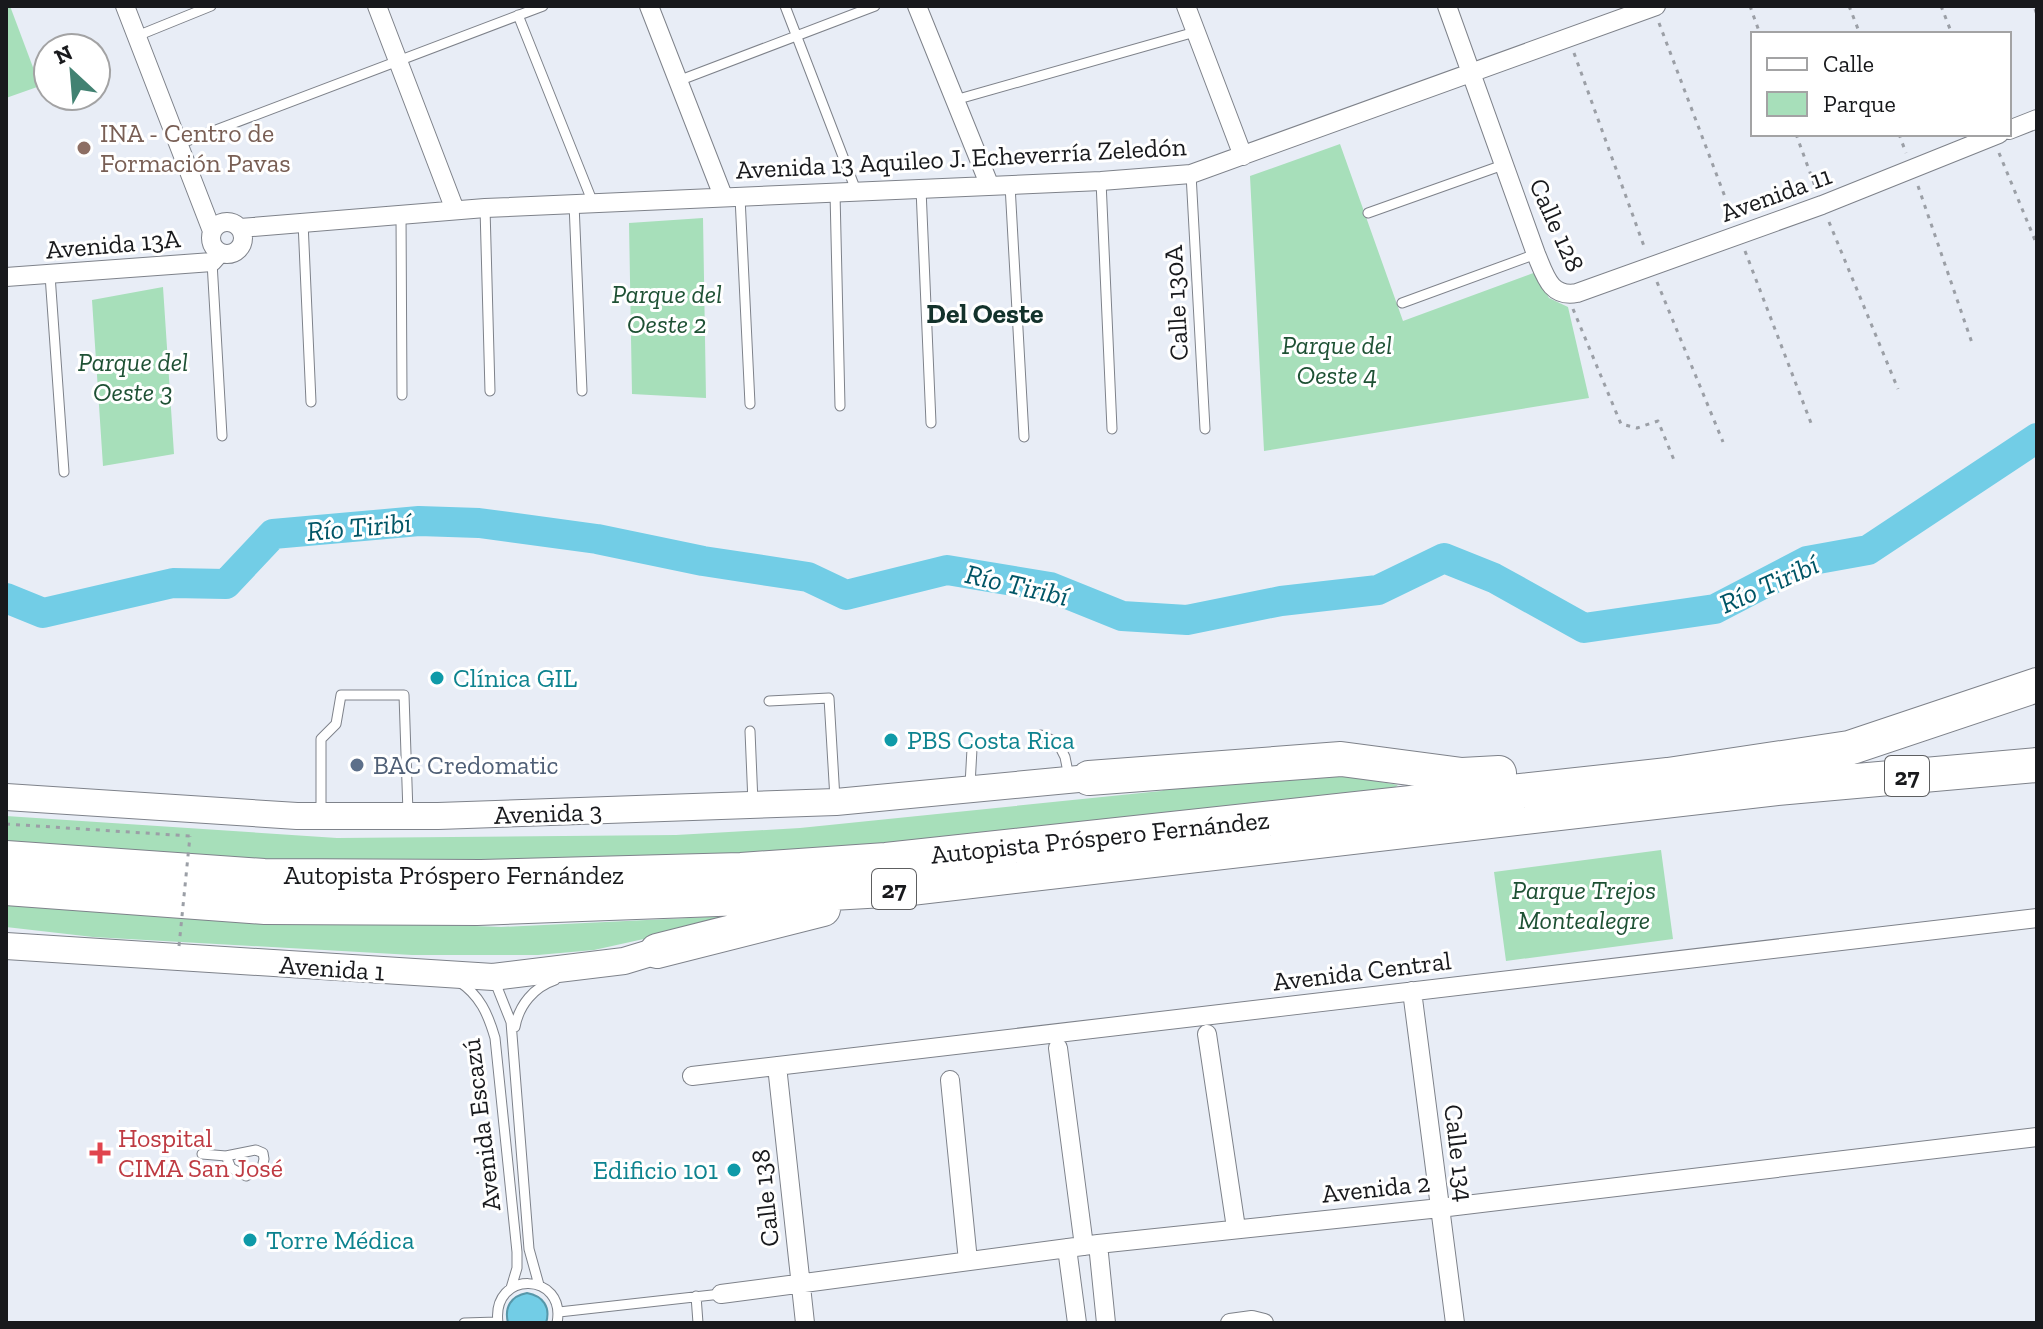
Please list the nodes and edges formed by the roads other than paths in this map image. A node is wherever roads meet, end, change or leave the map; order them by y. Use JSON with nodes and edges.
{"nodes":[{"id":1,"x":125,"y":6,"type":"edge"},
{"id":2,"x":211,"y":6,"type":"edge"},
{"id":3,"x":377,"y":6,"type":"edge"},
{"id":4,"x":543,"y":6,"type":"edge"},
{"id":5,"x":649,"y":6,"type":"edge"},
{"id":6,"x":785,"y":6,"type":"edge"},
{"id":7,"x":875,"y":6,"type":"edge"},
{"id":8,"x":917,"y":6,"type":"edge"},
{"id":9,"x":1186,"y":6,"type":"edge"},
{"id":10,"x":1447,"y":6,"type":"edge"},
{"id":11,"x":1654,"y":7,"type":"edge"},
{"id":12,"x":518,"y":15,"type":"junction"},
{"id":13,"x":1195,"y":32,"type":"junction"},
{"id":14,"x":796,"y":35,"type":"junction"},
{"id":15,"x":137,"y":36,"type":"junction"},
{"id":16,"x":398,"y":61,"type":"junction"},
{"id":17,"x":1471,"y":73,"type":"junction"},
{"id":18,"x":678,"y":81,"type":"junction"},
{"id":19,"x":955,"y":100,"type":"junction"},
{"id":20,"x":2037,"y":119,"type":"edge"},
{"id":21,"x":2011,"y":130,"type":"edge"},
{"id":22,"x":1995,"y":136,"type":"edge"},
{"id":23,"x":179,"y":144,"type":"junction"},
{"id":24,"x":1243,"y":156,"type":"junction"},
{"id":25,"x":1503,"y":165,"type":"junction"},
{"id":26,"x":1191,"y":174,"type":"junction"},
{"id":27,"x":1101,"y":181,"type":"junction"},
{"id":28,"x":989,"y":184,"type":"junction"},
{"id":29,"x":1010,"y":184,"type":"junction"},
{"id":30,"x":921,"y":189,"type":"junction"},
{"id":31,"x":835,"y":193,"type":"junction"},
{"id":32,"x":857,"y":193,"type":"junction"},
{"id":33,"x":731,"y":197,"type":"junction"},
{"id":34,"x":583,"y":203,"type":"junction"},
{"id":35,"x":485,"y":208,"type":"junction"},
{"id":36,"x":455,"y":210,"type":"junction"},
{"id":37,"x":1368,"y":213,"type":"dead end"},
{"id":38,"x":401,"y":214,"type":"junction"},
{"id":39,"x":303,"y":222,"type":"junction"},
{"id":40,"x":240,"y":228,"type":"junction"},
{"id":41,"x":212,"y":231,"type":"junction"},
{"id":42,"x":1536,"y":254,"type":"junction"},
{"id":43,"x":216,"y":257,"type":"junction"},
{"id":44,"x":50,"y":275,"type":"junction"},
{"id":45,"x":6,"y":277,"type":"edge"},
{"id":46,"x":1568,"y":295,"type":"joint"},
{"id":47,"x":1402,"y":303,"type":"dead end"},
{"id":48,"x":490,"y":391,"type":"dead end"},
{"id":49,"x":582,"y":391,"type":"dead end"},
{"id":50,"x":402,"y":395,"type":"dead end"},
{"id":51,"x":311,"y":402,"type":"dead end"},
{"id":52,"x":750,"y":404,"type":"dead end"},
{"id":53,"x":840,"y":406,"type":"dead end"},
{"id":54,"x":931,"y":423,"type":"dead end"},
{"id":55,"x":1112,"y":429,"type":"dead end"},
{"id":56,"x":1205,"y":429,"type":"dead end"},
{"id":57,"x":222,"y":436,"type":"dead end"},
{"id":58,"x":1024,"y":437,"type":"dead end"},
{"id":59,"x":64,"y":472,"type":"dead end"},
{"id":60,"x":2037,"y":685,"type":"edge"},
{"id":61,"x":769,"y":701,"type":"dead end"},
{"id":62,"x":750,"y":731,"type":"dead end"},
{"id":63,"x":1041,"y":735,"type":"dead end"},
{"id":64,"x":980,"y":740,"type":"dead end"},
{"id":65,"x":2037,"y":765,"type":"edge"},
{"id":66,"x":1668,"y":775,"type":"junction"},
{"id":67,"x":1079,"y":779,"type":"junction"},
{"id":68,"x":971,"y":789,"type":"junction"},
{"id":69,"x":6,"y":797,"type":"edge"},
{"id":70,"x":836,"y":802,"type":"junction"},
{"id":71,"x":753,"y":807,"type":"junction"},
{"id":72,"x":321,"y":816,"type":"junction"},
{"id":73,"x":408,"y":816,"type":"junction"},
{"id":74,"x":6,"y":858,"type":"edge"},
{"id":75,"x":6,"y":888,"type":"edge"},
{"id":76,"x":902,"y":889,"type":"junction"},
{"id":77,"x":2037,"y":918,"type":"edge"},
{"id":78,"x":6,"y":946,"type":"edge"},
{"id":79,"x":657,"y":951,"type":"joint"},
{"id":80,"x":624,"y":961,"type":"junction"},
{"id":81,"x":448,"y":975,"type":"junction"},
{"id":82,"x":493,"y":977,"type":"junction"},
{"id":83,"x":1412,"y":991,"type":"junction"},
{"id":84,"x":1207,"y":1034,"type":"dead end"},
{"id":85,"x":513,"y":1038,"type":"junction"},
{"id":86,"x":1058,"y":1048,"type":"dead end"},
{"id":87,"x":777,"y":1066,"type":"junction"},
{"id":88,"x":692,"y":1076,"type":"dead end"},
{"id":89,"x":950,"y":1080,"type":"dead end"},
{"id":90,"x":2037,"y":1137,"type":"edge"},
{"id":91,"x":202,"y":1154,"type":"dead end"},
{"id":92,"x":226,"y":1156,"type":"dead end"},
{"id":93,"x":1440,"y":1208,"type":"junction"},
{"id":94,"x":1236,"y":1228,"type":"junction"},
{"id":95,"x":1083,"y":1246,"type":"junction"},
{"id":96,"x":968,"y":1261,"type":"junction"},
{"id":97,"x":800,"y":1284,"type":"junction"},
{"id":98,"x":539,"y":1285,"type":"junction"},
{"id":99,"x":511,"y":1288,"type":"junction"},
{"id":100,"x":721,"y":1294,"type":"joint"},
{"id":101,"x":696,"y":1296,"type":"junction"},
{"id":102,"x":559,"y":1312,"type":"junction"},
{"id":103,"x":464,"y":1323,"type":"edge"},
{"id":104,"x":498,"y":1323,"type":"edge"},
{"id":105,"x":557,"y":1323,"type":"edge"},
{"id":106,"x":698,"y":1323,"type":"edge"},
{"id":107,"x":805,"y":1323,"type":"edge"},
{"id":108,"x":1077,"y":1323,"type":"edge"},
{"id":109,"x":1106,"y":1323,"type":"edge"},
{"id":110,"x":1230,"y":1323,"type":"edge"},
{"id":111,"x":1264,"y":1323,"type":"edge"},
{"id":112,"x":1455,"y":1323,"type":"edge"}],
"edges":[{"from":1,"to":15,"type":"street"},
{"from":2,"to":15,"type":"lane"},
{"from":3,"to":16,"type":"street"},
{"from":4,"to":12,"type":"lane"},
{"from":5,"to":18,"type":"street"},
{"from":6,"to":14,"type":"lane"},
{"from":7,"to":14,"type":"lane"},
{"from":8,"to":19,"type":"street"},
{"from":9,"to":13,"type":"street"},
{"from":10,"to":17,"type":"street","name":"Calle 128"},
{"from":11,"to":17,"type":"street","name":"Avenida 13 Aquileo J. Echeverría Zeledón"},
{"from":12,"to":16,"type":"lane"},
{"from":12,"to":34,"type":"lane"},
{"from":13,"to":19,"type":"lane"},
{"from":13,"to":24,"type":"street"},
{"from":14,"to":18,"type":"lane"},
{"from":14,"to":32,"type":"lane"},
{"from":15,"to":23,"type":"street"},
{"from":16,"to":23,"type":"lane"},
{"from":16,"to":36,"type":"street"},
{"from":17,"to":24,"type":"street","name":"Avenida 13 Aquileo J. Echeverría Zeledón"},
{"from":17,"to":25,"type":"street","name":"Calle 128"},
{"from":18,"to":33,"type":"street"},
{"from":19,"to":28,"type":"street"},
{"from":20,"to":21,"type":"street","name":"Avenida 11"},
{"from":22,"to":46,"type":"street","name":"Avenida 11"},
{"from":23,"to":41,"type":"street"},
{"from":24,"to":26,"type":"street","name":"Avenida 13 Aquileo J. Echeverría Zeledón"},
{"from":25,"to":37,"type":"lane"},
{"from":25,"to":42,"type":"street","name":"Calle 128"},
{"from":26,"to":27,"type":"street","name":"Avenida 13 Aquileo J. Echeverría Zeledón"},
{"from":26,"to":56,"type":"lane","name":"Calle 130A"},
{"from":27,"to":29,"type":"street","name":"Avenida 13 Aquileo J. Echeverría Zeledón"},
{"from":27,"to":55,"type":"lane"},
{"from":28,"to":29,"type":"street","name":"Avenida 13 Aquileo J. Echeverría Zeledón"},
{"from":28,"to":30,"type":"street","name":"Avenida 13 Aquileo J. Echeverría Zeledón"},
{"from":29,"to":58,"type":"lane"},
{"from":30,"to":32,"type":"street","name":"Avenida 13 Aquileo J. Echeverría Zeledón"},
{"from":30,"to":54,"type":"lane"},
{"from":31,"to":32,"type":"street","name":"Avenida 13 Aquileo J. Echeverría Zeledón"},
{"from":31,"to":33,"type":"street","name":"Avenida 13 Aquileo J. Echeverría Zeledón"},
{"from":31,"to":53,"type":"lane"},
{"from":33,"to":34,"type":"street","name":"Avenida 13 Aquileo J. Echeverría Zeledón"},
{"from":33,"to":52,"type":"lane"},
{"from":34,"to":35,"type":"street","name":"Avenida 13 Aquileo J. Echeverría Zeledón"},
{"from":34,"to":49,"type":"lane"},
{"from":35,"to":36,"type":"street","name":"Avenida 13 Aquileo J. Echeverría Zeledón"},
{"from":35,"to":48,"type":"lane"},
{"from":36,"to":38,"type":"street","name":"Avenida 13 Aquileo J. Echeverría Zeledón"},
{"from":38,"to":39,"type":"street","name":"Avenida 13 Aquileo J. Echeverría Zeledón"},
{"from":38,"to":50,"type":"lane"},
{"from":39,"to":40,"type":"street","name":"Avenida 13 Aquileo J. Echeverría Zeledón"},
{"from":39,"to":51,"type":"lane"},
{"from":40,"to":41,"type":"street"},
{"from":40,"to":43,"type":"street"},
{"from":41,"to":43,"type":"street"},
{"from":42,"to":46,"type":"street","name":"Calle 128"},
{"from":42,"to":47,"type":"lane"},
{"from":43,"to":44,"type":"street","name":"Avenida 13A"},
{"from":43,"to":57,"type":"lane"},
{"from":44,"to":45,"type":"street","name":"Avenida 13A"},
{"from":44,"to":59,"type":"lane"},
{"from":60,"to":66,"type":"highway","name":"Autopista Próspero Fernández","number":"27"},
{"from":61,"to":70,"type":"lane"},
{"from":62,"to":71,"type":"lane"},
{"from":63,"to":67,"type":"lane"},
{"from":64,"to":68,"type":"lane"},
{"from":65,"to":76,"type":"highway","name":"Autopista Próspero Fernández","number":"27"},
{"from":66,"to":67,"type":"highway"},
{"from":66,"to":74,"type":"highway","name":"Autopista Próspero Fernández","number":"27"},
{"from":67,"to":68,"type":"street","name":"Avenida 3"},
{"from":68,"to":70,"type":"street","name":"Avenida 3"},
{"from":69,"to":72,"type":"street","name":"Avenida 3"},
{"from":70,"to":71,"type":"street","name":"Avenida 3"},
{"from":71,"to":73,"type":"street","name":"Avenida 3"},
{"from":72,"to":73,"type":"street","name":"Avenida 3"},
{"from":72,"to":73,"type":"lane"},
{"from":75,"to":76,"type":"highway","name":"Autopista Próspero Fernández","number":"27"},
{"from":76,"to":79,"type":"highway"},
{"from":77,"to":83,"type":"street","name":"Avenida Central"},
{"from":78,"to":81,"type":"street","name":"Avenida 1"},
{"from":79,"to":80,"type":"street","name":"Avenida 1"},
{"from":80,"to":82,"type":"street","name":"Avenida 1"},
{"from":80,"to":85,"type":"lane","name":"Avenida Escazú"},
{"from":81,"to":82,"type":"street","name":"Avenida 1"},
{"from":81,"to":99,"type":"lane","name":"Avenida Escazú"},
{"from":82,"to":85,"type":"lane","name":"Avenida Escazú"},
{"from":83,"to":87,"type":"street","name":"Avenida Central"},
{"from":83,"to":93,"type":"street","name":"Calle 134"},
{"from":84,"to":94,"type":"street"},
{"from":85,"to":98,"type":"lane","name":"Avenida Escazú"},
{"from":86,"to":95,"type":"street"},
{"from":87,"to":88,"type":"street","name":"Avenida Central"},
{"from":87,"to":97,"type":"street","name":"Calle 138"},
{"from":89,"to":96,"type":"street"},
{"from":90,"to":93,"type":"street","name":"Avenida 2"},
{"from":91,"to":92,"type":"lane"},
{"from":93,"to":94,"type":"street","name":"Avenida 2"},
{"from":93,"to":112,"type":"street","name":"Calle 134"},
{"from":94,"to":95,"type":"street","name":"Avenida 2"},
{"from":95,"to":96,"type":"street","name":"Avenida 2"},
{"from":95,"to":108,"type":"street"},
{"from":95,"to":109,"type":"street"},
{"from":96,"to":97,"type":"street","name":"Avenida 2"},
{"from":97,"to":100,"type":"street","name":"Avenida 2"},
{"from":97,"to":107,"type":"street","name":"Calle 138"},
{"from":98,"to":99,"type":"lane"},
{"from":98,"to":102,"type":"lane"},
{"from":99,"to":104,"type":"lane","name":"Avenida Escazú"},
{"from":100,"to":101,"type":"lane"},
{"from":101,"to":102,"type":"lane"},
{"from":101,"to":106,"type":"lane"},
{"from":102,"to":105,"type":"lane"},
{"from":103,"to":104,"type":"lane"},
{"from":110,"to":111,"type":"street"}]}
